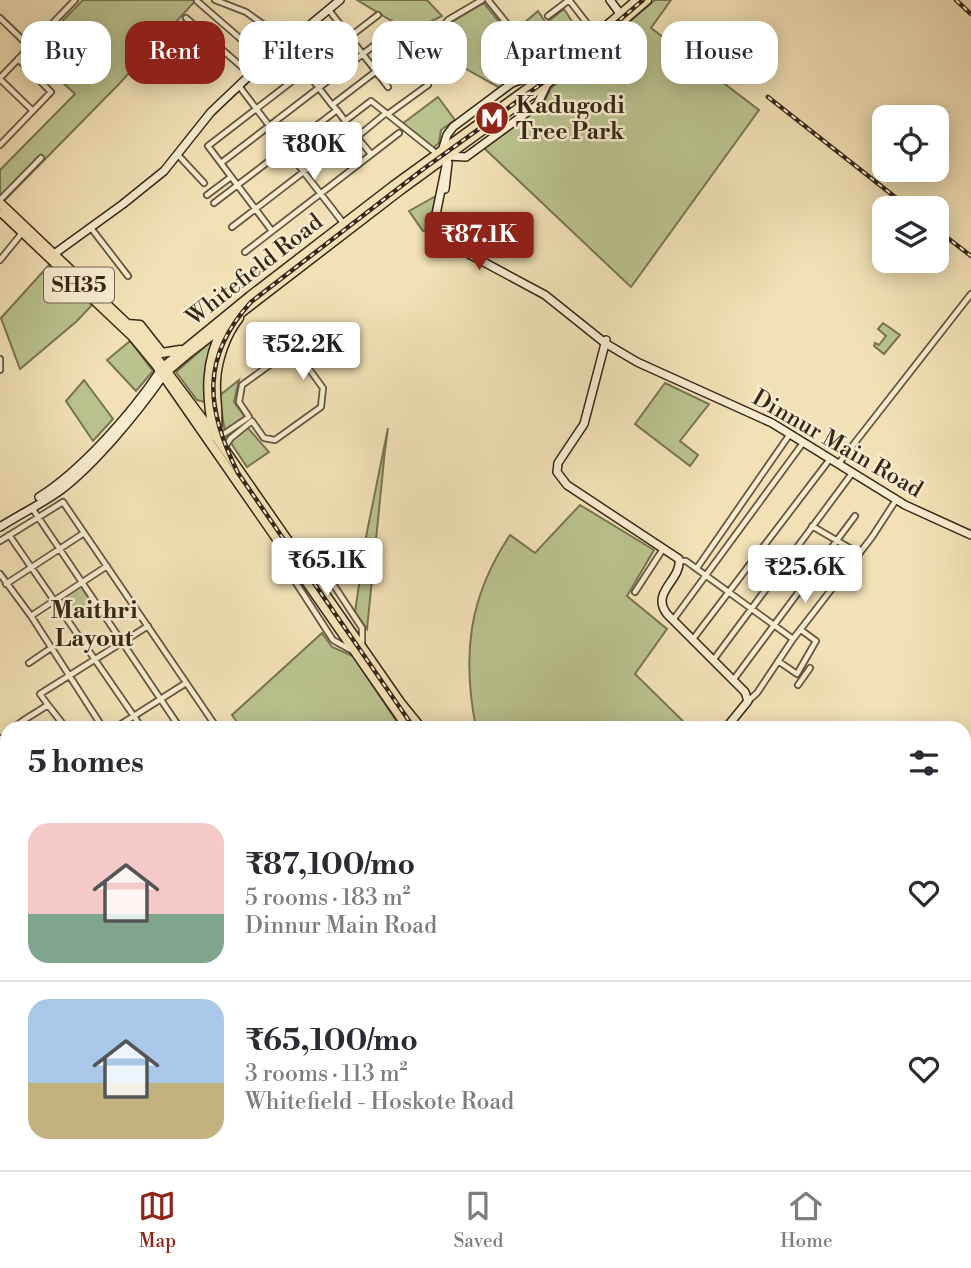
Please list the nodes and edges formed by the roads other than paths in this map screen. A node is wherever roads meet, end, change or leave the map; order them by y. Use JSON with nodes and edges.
{"nodes":[{"id":1,"x":75,"y":0,"type":"edge"},
{"id":2,"x":215,"y":0,"type":"edge"},
{"id":3,"x":340,"y":0,"type":"edge"},
{"id":4,"x":482,"y":0,"type":"edge"},
{"id":5,"x":488,"y":0,"type":"edge"},
{"id":6,"x":569,"y":0,"type":"edge"},
{"id":7,"x":610,"y":0,"type":"edge"},
{"id":8,"x":637,"y":0,"type":"edge"},
{"id":9,"x":647,"y":0,"type":"edge"},
{"id":10,"x":197,"y":1,"type":"edge"},
{"id":11,"x":328,"y":10,"type":"junction"},
{"id":12,"x":378,"y":15,"type":"dead end"},
{"id":13,"x":621,"y":15,"type":"junction"},
{"id":14,"x":548,"y":16,"type":"dead end"},
{"id":15,"x":0,"y":18,"type":"edge"},
{"id":16,"x":186,"y":18,"type":"dead end"},
{"id":17,"x":55,"y":21,"type":"edge"},
{"id":18,"x":258,"y":21,"type":"edge"},
{"id":19,"x":315,"y":21,"type":"edge"},
{"id":20,"x":337,"y":21,"type":"edge"},
{"id":21,"x":447,"y":21,"type":"edge"},
{"id":22,"x":505,"y":21,"type":"edge"},
{"id":23,"x":585,"y":21,"type":"edge"},
{"id":24,"x":614,"y":21,"type":"edge"},
{"id":25,"x":623,"y":21,"type":"edge"},
{"id":26,"x":358,"y":29,"type":"edge"},
{"id":27,"x":239,"y":37,"type":"edge"},
{"id":28,"x":21,"y":38,"type":"edge"},
{"id":29,"x":372,"y":46,"type":"edge"},
{"id":30,"x":358,"y":48,"type":"edge"},
{"id":31,"x":362,"y":53,"type":"junction"},
{"id":32,"x":21,"y":56,"type":"edge"},
{"id":33,"x":18,"y":59,"type":"junction"},
{"id":34,"x":239,"y":64,"type":"edge"},
{"id":35,"x":372,"y":66,"type":"edge"},
{"id":36,"x":372,"y":74,"type":"edge"},
{"id":37,"x":0,"y":79,"type":"edge"},
{"id":38,"x":287,"y":84,"type":"edge"},
{"id":39,"x":316,"y":84,"type":"edge"},
{"id":40,"x":386,"y":84,"type":"edge"},
{"id":41,"x":511,"y":84,"type":"edge"},
{"id":42,"x":539,"y":84,"type":"edge"},
{"id":43,"x":239,"y":85,"type":"joint"},
{"id":44,"x":428,"y":85,"type":"dead end"},
{"id":45,"x":318,"y":87,"type":"junction"},
{"id":46,"x":388,"y":87,"type":"dead end"},
{"id":47,"x":332,"y":105,"type":"junction"},
{"id":48,"x":256,"y":108,"type":"junction"},
{"id":49,"x":337,"y":110,"type":"junction"},
{"id":50,"x":33,"y":111,"type":"junction"},
{"id":51,"x":387,"y":114,"type":"junction"},
{"id":52,"x":345,"y":121,"type":"junction"},
{"id":53,"x":269,"y":125,"type":"junction"},
{"id":54,"x":399,"y":133,"type":"dead end"},
{"id":55,"x":356,"y":135,"type":"junction"},
{"id":56,"x":280,"y":140,"type":"junction"},
{"id":57,"x":295,"y":142,"type":"junction"},
{"id":58,"x":0,"y":145,"type":"edge"},
{"id":59,"x":442,"y":152,"type":"junction"},
{"id":60,"x":177,"y":154,"type":"junction"},
{"id":61,"x":371,"y":154,"type":"junction"},
{"id":62,"x":277,"y":155,"type":"junction"},
{"id":63,"x":41,"y":158,"type":"dead end"},
{"id":64,"x":293,"y":158,"type":"junction"},
{"id":65,"x":221,"y":163,"type":"junction"},
{"id":66,"x":304,"y":172,"type":"junction"},
{"id":67,"x":231,"y":177,"type":"junction"},
{"id":68,"x":204,"y":183,"type":"dead end"},
{"id":69,"x":237,"y":185,"type":"junction"},
{"id":70,"x":320,"y":193,"type":"junction"},
{"id":71,"x":207,"y":195,"type":"dead end"},
{"id":72,"x":0,"y":201,"type":"edge"},
{"id":73,"x":214,"y":203,"type":"dead end"},
{"id":74,"x":256,"y":209,"type":"junction"},
{"id":75,"x":0,"y":211,"type":"edge"},
{"id":76,"x":344,"y":224,"type":"junction"},
{"id":77,"x":232,"y":227,"type":"dead end"},
{"id":78,"x":90,"y":228,"type":"junction"},
{"id":79,"x":272,"y":231,"type":"junction"},
{"id":80,"x":23,"y":232,"type":"junction"},
{"id":81,"x":245,"y":252,"type":"dead end"},
{"id":82,"x":57,"y":257,"type":"junction"},
{"id":83,"x":0,"y":260,"type":"edge"},
{"id":84,"x":293,"y":268,"type":"junction"},
{"id":85,"x":285,"y":274,"type":"junction"},
{"id":86,"x":128,"y":276,"type":"dead end"},
{"id":87,"x":80,"y":281,"type":"dead end"},
{"id":88,"x":971,"y":293,"type":"edge"},
{"id":89,"x":247,"y":307,"type":"junction"},
{"id":90,"x":227,"y":323,"type":"junction"},
{"id":91,"x":128,"y":324,"type":"junction"},
{"id":92,"x":608,"y":343,"type":"junction"},
{"id":93,"x":183,"y":349,"type":"junction"},
{"id":94,"x":0,"y":359,"type":"edge"},
{"id":95,"x":0,"y":370,"type":"edge"},
{"id":96,"x":164,"y":371,"type":"junction"},
{"id":97,"x":251,"y":419,"type":"junction"},
{"id":98,"x":791,"y":433,"type":"junction"},
{"id":99,"x":216,"y":436,"type":"junction"},
{"id":100,"x":230,"y":436,"type":"junction"},
{"id":101,"x":804,"y":442,"type":"junction"},
{"id":102,"x":224,"y":449,"type":"junction"},
{"id":103,"x":831,"y":457,"type":"junction"},
{"id":104,"x":839,"y":463,"type":"junction"},
{"id":105,"x":853,"y":472,"type":"junction"},
{"id":106,"x":58,"y":489,"type":"junction"},
{"id":107,"x":896,"y":499,"type":"junction"},
{"id":108,"x":35,"y":513,"type":"junction"},
{"id":109,"x":855,"y":516,"type":"dead end"},
{"id":110,"x":0,"y":522,"type":"edge"},
{"id":111,"x":812,"y":526,"type":"junction"},
{"id":112,"x":0,"y":527,"type":"edge"},
{"id":113,"x":84,"y":533,"type":"junction"},
{"id":114,"x":970,"y":534,"type":"edge"},
{"id":115,"x":9,"y":535,"type":"junction"},
{"id":116,"x":835,"y":540,"type":"junction"},
{"id":117,"x":0,"y":541,"type":"edge"},
{"id":118,"x":664,"y":548,"type":"junction"},
{"id":119,"x":59,"y":549,"type":"junction"},
{"id":120,"x":291,"y":550,"type":"junction"},
{"id":121,"x":858,"y":553,"type":"junction"},
{"id":122,"x":679,"y":561,"type":"junction"},
{"id":123,"x":107,"y":566,"type":"junction"},
{"id":124,"x":31,"y":567,"type":"junction"},
{"id":125,"x":697,"y":568,"type":"junction"},
{"id":126,"x":0,"y":574,"type":"edge"},
{"id":127,"x":708,"y":576,"type":"junction"},
{"id":128,"x":6,"y":583,"type":"junction"},
{"id":129,"x":82,"y":583,"type":"junction"},
{"id":130,"x":635,"y":592,"type":"dead end"},
{"id":131,"x":730,"y":593,"type":"junction"},
{"id":132,"x":54,"y":601,"type":"junction"},
{"id":133,"x":751,"y":608,"type":"junction"},
{"id":134,"x":31,"y":616,"type":"junction"},
{"id":135,"x":674,"y":620,"type":"junction"},
{"id":136,"x":774,"y":625,"type":"junction"},
{"id":137,"x":148,"y":626,"type":"junction"},
{"id":138,"x":801,"y":630,"type":"junction"},
{"id":139,"x":693,"y":639,"type":"junction"},
{"id":140,"x":793,"y":639,"type":"junction"},
{"id":141,"x":121,"y":642,"type":"junction"},
{"id":142,"x":51,"y":648,"type":"junction"},
{"id":143,"x":359,"y":649,"type":"junction"},
{"id":144,"x":94,"y":659,"type":"junction"},
{"id":145,"x":714,"y":659,"type":"junction"},
{"id":146,"x":778,"y":662,"type":"junction"},
{"id":147,"x":29,"y":663,"type":"dead end"},
{"id":148,"x":803,"y":665,"type":"junction"},
{"id":149,"x":810,"y":668,"type":"junction"},
{"id":150,"x":817,"y":672,"type":"dead end"},
{"id":151,"x":797,"y":674,"type":"junction"},
{"id":152,"x":68,"y":675,"type":"junction"},
{"id":153,"x":804,"y":677,"type":"junction"},
{"id":154,"x":734,"y":678,"type":"junction"},
{"id":155,"x":812,"y":681,"type":"dead end"},
{"id":156,"x":186,"y":683,"type":"junction"},
{"id":157,"x":799,"y":685,"type":"dead end"},
{"id":158,"x":160,"y":700,"type":"junction"},
{"id":159,"x":748,"y":701,"type":"junction"},
{"id":160,"x":48,"y":705,"type":"junction"},
{"id":161,"x":134,"y":716,"type":"junction"},
{"id":162,"x":24,"y":720,"type":"edge"},
{"id":163,"x":61,"y":721,"type":"edge"},
{"id":164,"x":98,"y":721,"type":"edge"},
{"id":165,"x":126,"y":721,"type":"edge"},
{"id":166,"x":137,"y":721,"type":"edge"},
{"id":167,"x":175,"y":721,"type":"edge"},
{"id":168,"x":212,"y":721,"type":"edge"},
{"id":169,"x":404,"y":721,"type":"edge"},
{"id":170,"x":416,"y":721,"type":"edge"},
{"id":171,"x":732,"y":721,"type":"edge"}],
"edges":[{"from":1,"to":17,"type":"street"},
{"from":2,"to":18,"type":"street"},
{"from":3,"to":11,"type":"street"},
{"from":4,"to":21,"type":"street"},
{"from":5,"to":22,"type":"street"},
{"from":6,"to":14,"type":"street"},
{"from":6,"to":23,"type":"street"},
{"from":7,"to":13,"type":"street"},
{"from":8,"to":13,"type":"main road","name":"Whitefield Road"},
{"from":9,"to":25,"type":"main road","name":"Whitefield Road"},
{"from":10,"to":27,"type":"street"},
{"from":11,"to":19,"type":"street"},
{"from":11,"to":20,"type":"street"},
{"from":12,"to":26,"type":"street"},
{"from":13,"to":24,"type":"main road","name":"Whitefield Road"},
{"from":15,"to":28,"type":"street"},
{"from":16,"to":34,"type":"street"},
{"from":29,"to":31,"type":"street"},
{"from":30,"to":31,"type":"street"},
{"from":31,"to":35,"type":"street"},
{"from":31,"to":45,"type":"street"},
{"from":32,"to":33,"type":"street"},
{"from":33,"to":37,"type":"street"},
{"from":33,"to":50,"type":"street"},
{"from":36,"to":47,"type":"street"},
{"from":37,"to":50,"type":"street"},
{"from":38,"to":48,"type":"street"},
{"from":39,"to":45,"type":"street"},
{"from":40,"to":46,"type":"street"},
{"from":41,"to":59,"type":"street"},
{"from":42,"to":59,"type":"main road","name":"Whitefield Road"},
{"from":43,"to":48,"type":"street"},
{"from":43,"to":60,"type":"street"},
{"from":44,"to":51,"type":"street"},
{"from":45,"to":47,"type":"street"},
{"from":45,"to":53,"type":"street"},
{"from":47,"to":49,"type":"street"},
{"from":48,"to":53,"type":"street"},
{"from":48,"to":65,"type":"street"},
{"from":49,"to":52,"type":"street"},
{"from":49,"to":57,"type":"street"},
{"from":50,"to":58,"type":"street"},
{"from":51,"to":52,"type":"street"},
{"from":51,"to":55,"type":"street"},
{"from":51,"to":59,"type":"street"},
{"from":52,"to":55,"type":"street"},
{"from":53,"to":56,"type":"street"},
{"from":53,"to":65,"type":"street"},
{"from":54,"to":61,"type":"street"},
{"from":55,"to":61,"type":"street"},
{"from":55,"to":66,"type":"street"},
{"from":56,"to":57,"type":"street"},
{"from":56,"to":62,"type":"street"},
{"from":57,"to":64,"type":"street"},
{"from":59,"to":76,"type":"main road","name":"Whitefield Road"},
{"from":59,"to":84,"type":"main road","name":"Whitefield Road"},
{"from":59,"to":92,"type":"street","name":"Dinnur Main Road"},
{"from":60,"to":68,"type":"street"},
{"from":60,"to":78,"type":"street"},
{"from":61,"to":70,"type":"street"},
{"from":62,"to":64,"type":"street"},
{"from":62,"to":69,"type":"street"},
{"from":63,"to":72,"type":"street"},
{"from":64,"to":66,"type":"street"},
{"from":65,"to":67,"type":"street"},
{"from":66,"to":70,"type":"street"},
{"from":66,"to":74,"type":"street"},
{"from":67,"to":69,"type":"street"},
{"from":67,"to":71,"type":"street"},
{"from":69,"to":73,"type":"street"},
{"from":69,"to":74,"type":"street"},
{"from":70,"to":76,"type":"street"},
{"from":70,"to":79,"type":"street"},
{"from":72,"to":82,"type":"main road","number":"SH35"},
{"from":74,"to":77,"type":"street"},
{"from":74,"to":79,"type":"street"},
{"from":75,"to":80,"type":"main road","number":"SH35"},
{"from":76,"to":84,"type":"main road","name":"Whitefield Road"},
{"from":78,"to":82,"type":"street"},
{"from":78,"to":86,"type":"street"},
{"from":79,"to":81,"type":"street"},
{"from":80,"to":83,"type":"street"},
{"from":80,"to":96,"type":"main road","number":"SH35"},
{"from":82,"to":87,"type":"main road"},
{"from":82,"to":91,"type":"main road","number":"SH35"},
{"from":84,"to":85,"type":"main road","name":"Whitefield Road"},
{"from":85,"to":89,"type":"main road","name":"Whitefield Road"},
{"from":85,"to":93,"type":"main road","name":"Whitefield Road"},
{"from":88,"to":104,"type":"street"},
{"from":89,"to":90,"type":"main road","name":"Whitefield Road"},
{"from":89,"to":99,"type":"main road"},
{"from":90,"to":96,"type":"main road","name":"Whitefield Road"},
{"from":90,"to":99,"type":"main road"},
{"from":91,"to":93,"type":"main road"},
{"from":91,"to":96,"type":"main road","number":"SH35"},
{"from":92,"to":98,"type":"street","name":"Dinnur Main Road"},
{"from":92,"to":118,"type":"street"},
{"from":93,"to":96,"type":"main road","name":"Whitefield Road"},
{"from":94,"to":95,"type":"street"},
{"from":96,"to":99,"type":"main road","number":"SH35"},
{"from":96,"to":106,"type":"street"},
{"from":96,"to":120,"type":"main road","number":"SH35"},
{"from":97,"to":97,"type":"street"},
{"from":97,"to":100,"type":"street"},
{"from":98,"to":101,"type":"street","name":"Dinnur Main Road"},
{"from":98,"to":125,"type":"street"},
{"from":99,"to":100,"type":"street"},
{"from":99,"to":102,"type":"main road","number":"SH35"},
{"from":100,"to":102,"type":"street"},
{"from":101,"to":103,"type":"street","name":"Dinnur Main Road"},
{"from":101,"to":127,"type":"street"},
{"from":102,"to":120,"type":"main road","number":"SH35"},
{"from":103,"to":104,"type":"street","name":"Dinnur Main Road"},
{"from":103,"to":131,"type":"street"},
{"from":104,"to":105,"type":"street","name":"Dinnur Main Road"},
{"from":105,"to":107,"type":"street","name":"Dinnur Main Road"},
{"from":105,"to":111,"type":"street"},
{"from":106,"to":108,"type":"street"},
{"from":106,"to":110,"type":"street"},
{"from":107,"to":114,"type":"street","name":"Dinnur Main Road"},
{"from":107,"to":121,"type":"street"},
{"from":108,"to":112,"type":"street"},
{"from":108,"to":113,"type":"street"},
{"from":108,"to":115,"type":"street"},
{"from":108,"to":119,"type":"street"},
{"from":109,"to":116,"type":"street"},
{"from":111,"to":116,"type":"street"},
{"from":111,"to":133,"type":"street"},
{"from":113,"to":119,"type":"street"},
{"from":113,"to":123,"type":"street"},
{"from":115,"to":117,"type":"street"},
{"from":115,"to":124,"type":"street"},
{"from":116,"to":121,"type":"street"},
{"from":116,"to":136,"type":"street"},
{"from":118,"to":122,"type":"street"},
{"from":118,"to":130,"type":"street"},
{"from":119,"to":124,"type":"street"},
{"from":119,"to":129,"type":"street"},
{"from":120,"to":143,"type":"main road","number":"SH35"},
{"from":120,"to":143,"type":"street"},
{"from":121,"to":138,"type":"street"},
{"from":122,"to":125,"type":"street"},
{"from":122,"to":135,"type":"street"},
{"from":123,"to":129,"type":"street"},
{"from":123,"to":137,"type":"street"},
{"from":124,"to":128,"type":"street"},
{"from":124,"to":132,"type":"street"},
{"from":125,"to":127,"type":"street"},
{"from":126,"to":128,"type":"street"},
{"from":127,"to":131,"type":"street"},
{"from":127,"to":135,"type":"street"},
{"from":128,"to":134,"type":"street"},
{"from":129,"to":132,"type":"street"},
{"from":129,"to":141,"type":"street"},
{"from":131,"to":133,"type":"street"},
{"from":131,"to":139,"type":"street"},
{"from":132,"to":134,"type":"street"},
{"from":132,"to":144,"type":"street"},
{"from":133,"to":136,"type":"street"},
{"from":133,"to":145,"type":"street"},
{"from":134,"to":142,"type":"street"},
{"from":135,"to":139,"type":"street"},
{"from":136,"to":140,"type":"street"},
{"from":136,"to":154,"type":"street"},
{"from":137,"to":141,"type":"street"},
{"from":137,"to":156,"type":"street"},
{"from":138,"to":140,"type":"street"},
{"from":138,"to":148,"type":"street"},
{"from":139,"to":145,"type":"street"},
{"from":140,"to":146,"type":"street"},
{"from":141,"to":144,"type":"street"},
{"from":141,"to":158,"type":"street"},
{"from":142,"to":147,"type":"street"},
{"from":142,"to":152,"type":"street"},
{"from":143,"to":169,"type":"main road","number":"SH35"},
{"from":143,"to":170,"type":"main road","number":"SH35"},
{"from":144,"to":152,"type":"street"},
{"from":144,"to":161,"type":"street"},
{"from":145,"to":154,"type":"street"},
{"from":146,"to":151,"type":"street"},
{"from":146,"to":159,"type":"street"},
{"from":148,"to":149,"type":"street"},
{"from":148,"to":151,"type":"street"},
{"from":149,"to":150,"type":"street"},
{"from":149,"to":153,"type":"street"},
{"from":151,"to":153,"type":"street"},
{"from":152,"to":160,"type":"street"},
{"from":152,"to":164,"type":"street"},
{"from":153,"to":155,"type":"street"},
{"from":153,"to":157,"type":"street"},
{"from":154,"to":159,"type":"street"},
{"from":156,"to":158,"type":"street"},
{"from":156,"to":168,"type":"street"},
{"from":158,"to":161,"type":"street"},
{"from":158,"to":167,"type":"street"},
{"from":159,"to":171,"type":"street"},
{"from":160,"to":162,"type":"street"},
{"from":160,"to":163,"type":"street"},
{"from":161,"to":165,"type":"street"},
{"from":161,"to":166,"type":"street"}]}
